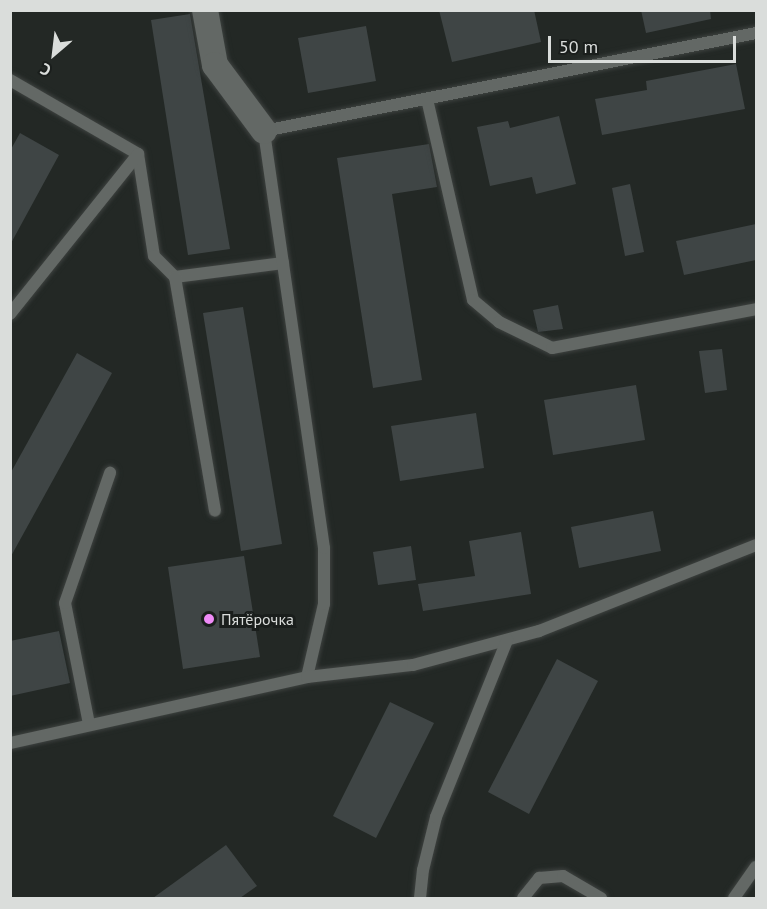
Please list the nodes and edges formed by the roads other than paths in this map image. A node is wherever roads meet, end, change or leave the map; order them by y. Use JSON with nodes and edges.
{"nodes":[{"id":1,"x":205,"y":10,"type":"edge"},
{"id":2,"x":756,"y":33,"type":"edge"},
{"id":3,"x":10,"y":80,"type":"edge"},
{"id":4,"x":427,"y":99,"type":"junction"},
{"id":5,"x":264,"y":131,"type":"junction"},
{"id":6,"x":138,"y":154,"type":"junction"},
{"id":7,"x":283,"y":263,"type":"junction"},
{"id":8,"x":175,"y":277,"type":"junction"},
{"id":9,"x":756,"y":309,"type":"edge"},
{"id":10,"x":10,"y":314,"type":"edge"},
{"id":11,"x":110,"y":473,"type":"dead end"},
{"id":12,"x":215,"y":511,"type":"dead end"},
{"id":13,"x":756,"y":545,"type":"edge"},
{"id":14,"x":507,"y":640,"type":"junction"},
{"id":15,"x":308,"y":677,"type":"junction"},
{"id":16,"x":89,"y":724,"type":"junction"},
{"id":17,"x":10,"y":743,"type":"edge"},
{"id":18,"x":756,"y":867,"type":"edge"},
{"id":19,"x":420,"y":898,"type":"edge"},
{"id":20,"x":523,"y":898,"type":"edge"},
{"id":21,"x":601,"y":898,"type":"edge"},
{"id":22,"x":734,"y":898,"type":"edge"}],
"edges":[{"from":1,"to":5,"type":"street"},
{"from":2,"to":4,"type":"lane"},
{"from":3,"to":6,"type":"lane"},
{"from":4,"to":5,"type":"lane"},
{"from":4,"to":9,"type":"lane"},
{"from":5,"to":7,"type":"lane"},
{"from":6,"to":8,"type":"lane"},
{"from":6,"to":10,"type":"lane"},
{"from":7,"to":8,"type":"lane"},
{"from":7,"to":15,"type":"lane"},
{"from":8,"to":12,"type":"lane"},
{"from":11,"to":16,"type":"lane"},
{"from":13,"to":14,"type":"lane"},
{"from":14,"to":15,"type":"lane"},
{"from":14,"to":19,"type":"lane"},
{"from":15,"to":16,"type":"lane"},
{"from":16,"to":17,"type":"lane"},
{"from":18,"to":22,"type":"lane"},
{"from":20,"to":21,"type":"lane"}]}
